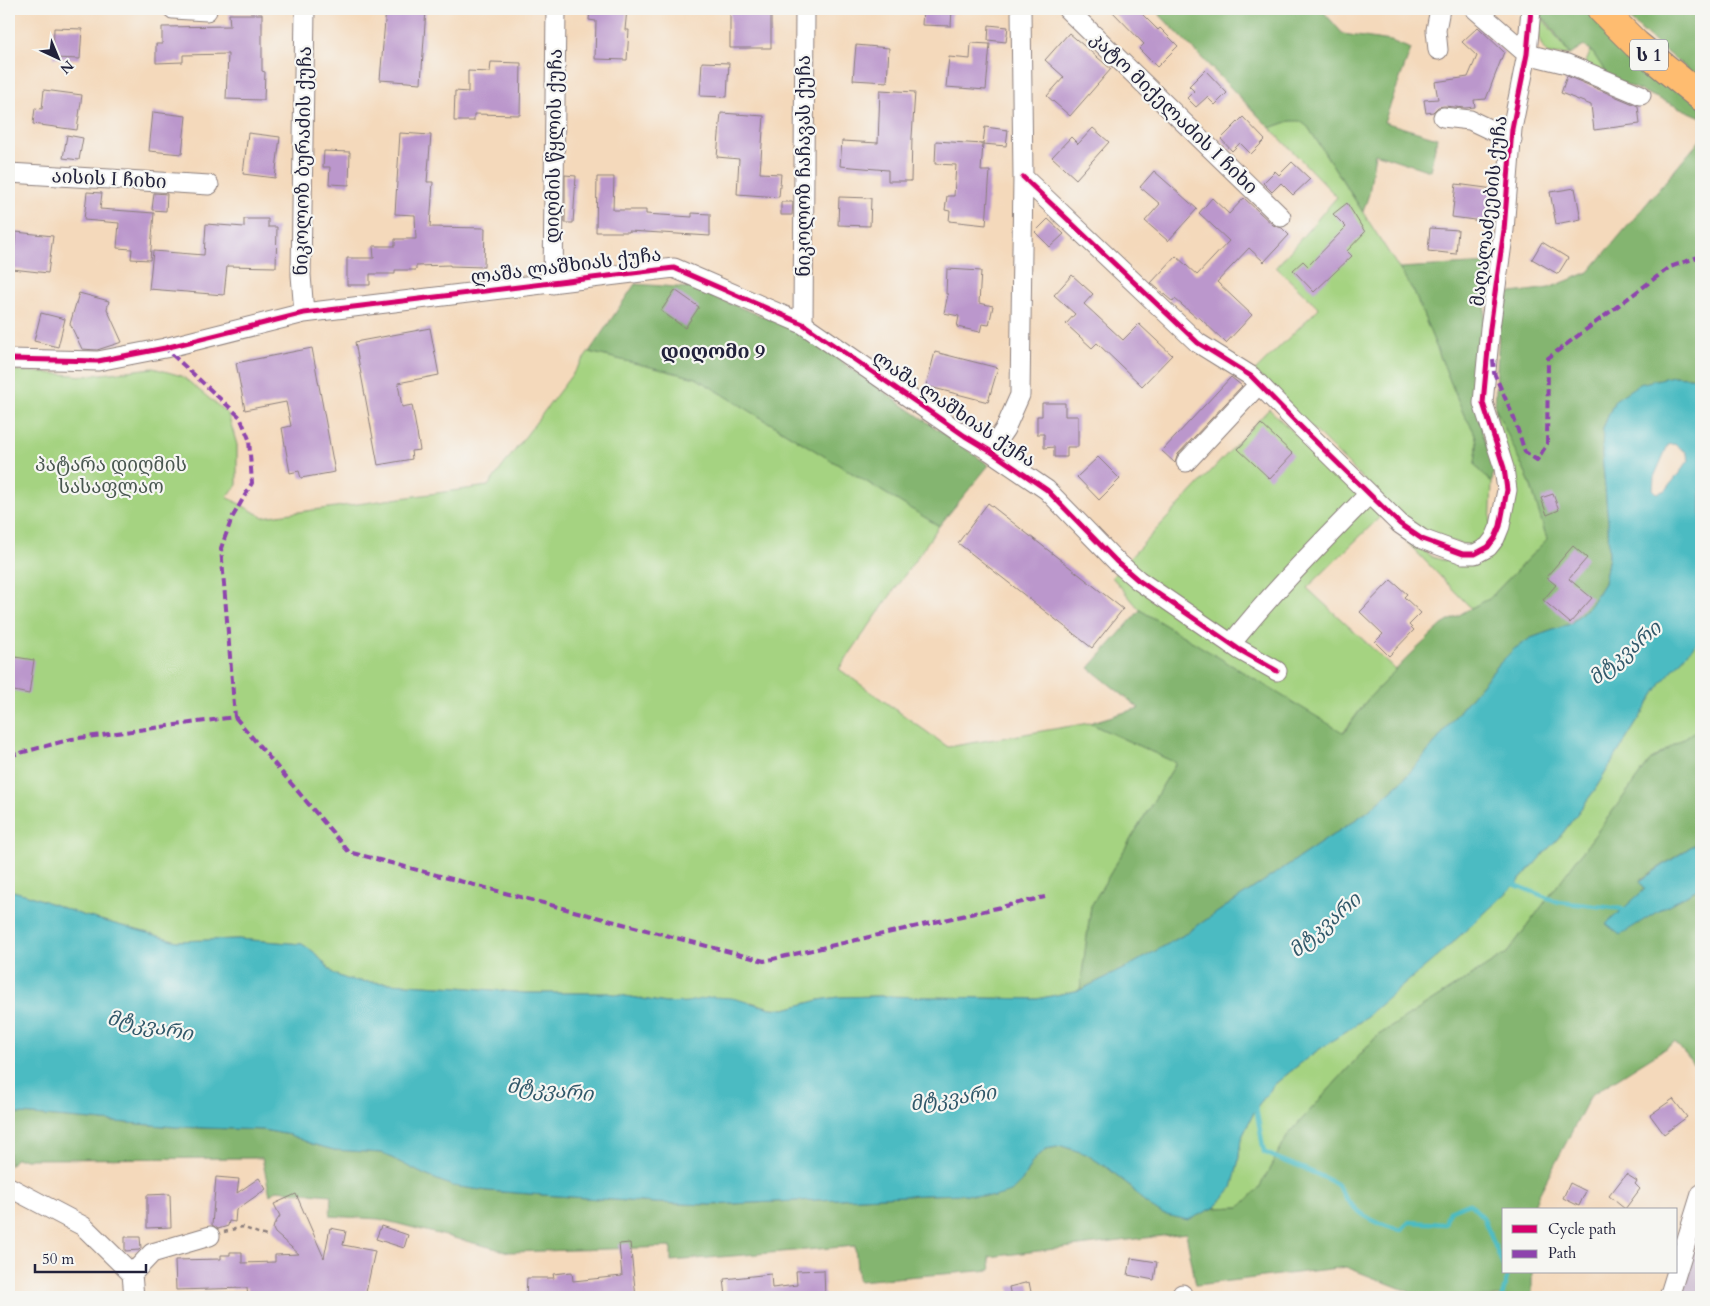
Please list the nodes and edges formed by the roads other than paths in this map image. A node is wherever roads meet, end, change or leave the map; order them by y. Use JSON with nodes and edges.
{"nodes":[{"id":1,"x":173,"y":9,"type":"edge"},
{"id":2,"x":305,"y":9,"type":"edge"},
{"id":3,"x":556,"y":9,"type":"edge"},
{"id":4,"x":805,"y":9,"type":"edge"},
{"id":5,"x":1021,"y":9,"type":"edge"},
{"id":6,"x":1067,"y":9,"type":"edge"},
{"id":7,"x":1440,"y":9,"type":"edge"},
{"id":8,"x":1474,"y":9,"type":"edge"},
{"id":9,"x":1531,"y":9,"type":"edge"},
{"id":10,"x":1601,"y":9,"type":"edge"},
{"id":11,"x":208,"y":11,"type":"dead end"},
{"id":12,"x":1438,"y":50,"type":"dead end"},
{"id":13,"x":1527,"y":54,"type":"junction"},
{"id":14,"x":1641,"y":95,"type":"dead end"},
{"id":15,"x":1701,"y":97,"type":"edge"},
{"id":16,"x":1443,"y":117,"type":"dead end"},
{"id":17,"x":1512,"y":140,"type":"junction"},
{"id":18,"x":9,"y":173,"type":"edge"},
{"id":19,"x":1023,"y":177,"type":"junction"},
{"id":20,"x":209,"y":185,"type":"dead end"},
{"id":21,"x":1281,"y":218,"type":"dead end"},
{"id":22,"x":553,"y":284,"type":"junction"},
{"id":23,"x":304,"y":313,"type":"junction"},
{"id":24,"x":803,"y":324,"type":"junction"},
{"id":25,"x":9,"y":359,"type":"edge"},
{"id":26,"x":1259,"y":384,"type":"junction"},
{"id":27,"x":990,"y":451,"type":"junction"},
{"id":28,"x":1186,"y":462,"type":"dead end"},
{"id":29,"x":1369,"y":494,"type":"junction"},
{"id":30,"x":1231,"y":644,"type":"junction"},
{"id":31,"x":1277,"y":671,"type":"dead end"},
{"id":32,"x":9,"y":1187,"type":"edge"},
{"id":33,"x":1700,"y":1203,"type":"edge"},
{"id":34,"x":210,"y":1236,"type":"road end"},
{"id":35,"x":1678,"y":1270,"type":"edge"},
{"id":36,"x":132,"y":1274,"type":"junction"},
{"id":37,"x":1677,"y":1274,"type":"edge"},
{"id":38,"x":134,"y":1297,"type":"edge"},
{"id":39,"x":1669,"y":1297,"type":"edge"}],
"edges":[{"from":1,"to":11,"type":"street"},
{"from":2,"to":23,"type":"street","name":"ნიკოლოზ ბურაძის ქუჩა"},
{"from":3,"to":22,"type":"street","name":"დიღმის წყლის ქუჩა"},
{"from":4,"to":24,"type":"street","name":"ნიკოლოზ ჩაჩავას ქუჩა"},
{"from":5,"to":19,"type":"street"},
{"from":6,"to":21,"type":"street","name":"კატო მიქელაძის I ჩიხი"},
{"from":7,"to":12,"type":"street"},
{"from":8,"to":13,"type":"street"},
{"from":9,"to":13,"type":"street","name":"მაღალაძეების ქუჩა"},
{"from":10,"to":15,"type":"highway","number":"ს 1"},
{"from":13,"to":14,"type":"street"},
{"from":13,"to":17,"type":"street","name":"მაღალაძეების ქუჩა"},
{"from":16,"to":17,"type":"street"},
{"from":17,"to":29,"type":"street","name":"მაღალაძეების ქუჩა"},
{"from":18,"to":20,"type":"street","name":"აისის I ჩიხი"},
{"from":19,"to":26,"type":"street","name":"მაღალაძეების ქუჩა"},
{"from":19,"to":27,"type":"street"},
{"from":22,"to":23,"type":"street","name":"ლაშა ლაშხიას ქუჩა"},
{"from":22,"to":24,"type":"street","name":"ლაშა ლაშხიას ქუჩა"},
{"from":23,"to":25,"type":"street","name":"ლაშა ლაშხიას ქუჩა"},
{"from":24,"to":27,"type":"street","name":"ლაშა ლაშხიას ქუჩა"},
{"from":26,"to":28,"type":"street"},
{"from":26,"to":29,"type":"street","name":"მაღალაძეების ქუჩა"},
{"from":27,"to":30,"type":"street","name":"ლაშა ლაშხიას ქუჩა"},
{"from":29,"to":30,"type":"street"},
{"from":30,"to":31,"type":"street","name":"ლაშა ლაშხიას ქუჩა"},
{"from":32,"to":36,"type":"street"},
{"from":33,"to":35,"type":"street"},
{"from":34,"to":36,"type":"street"},
{"from":36,"to":38,"type":"street"},
{"from":37,"to":39,"type":"street"}]}
